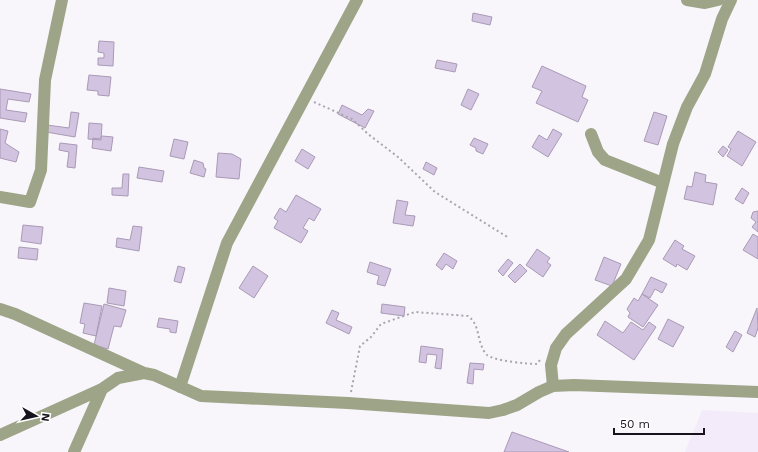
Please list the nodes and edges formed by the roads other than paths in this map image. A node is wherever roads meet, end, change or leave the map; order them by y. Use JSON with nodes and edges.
{"nodes":[{"id":1,"x":62,"y":0,"type":"edge"},
{"id":2,"x":357,"y":0,"type":"edge"},
{"id":3,"x":687,"y":0,"type":"edge"},
{"id":4,"x":718,"y":0,"type":"edge"},
{"id":5,"x":731,"y":0,"type":"edge"},
{"id":6,"x":590,"y":134,"type":"dead end"},
{"id":7,"x":663,"y":183,"type":"junction"},
{"id":8,"x":0,"y":197,"type":"edge"},
{"id":9,"x":0,"y":309,"type":"edge"},
{"id":10,"x":144,"y":373,"type":"junction"},
{"id":11,"x":553,"y":386,"type":"junction"},
{"id":12,"x":180,"y":387,"type":"junction"},
{"id":13,"x":102,"y":389,"type":"junction"},
{"id":14,"x":758,"y":392,"type":"edge"},
{"id":15,"x":0,"y":435,"type":"edge"},
{"id":16,"x":74,"y":452,"type":"edge"}],
"edges":[{"from":1,"to":8,"type":"street"},
{"from":2,"to":12,"type":"street"},
{"from":3,"to":4,"type":"street"},
{"from":5,"to":7,"type":"street"},
{"from":6,"to":7,"type":"street"},
{"from":7,"to":11,"type":"street"},
{"from":9,"to":10,"type":"street"},
{"from":10,"to":12,"type":"street"},
{"from":10,"to":13,"type":"street"},
{"from":11,"to":12,"type":"street"},
{"from":11,"to":14,"type":"street"},
{"from":13,"to":15,"type":"street"},
{"from":13,"to":16,"type":"street"}]}
